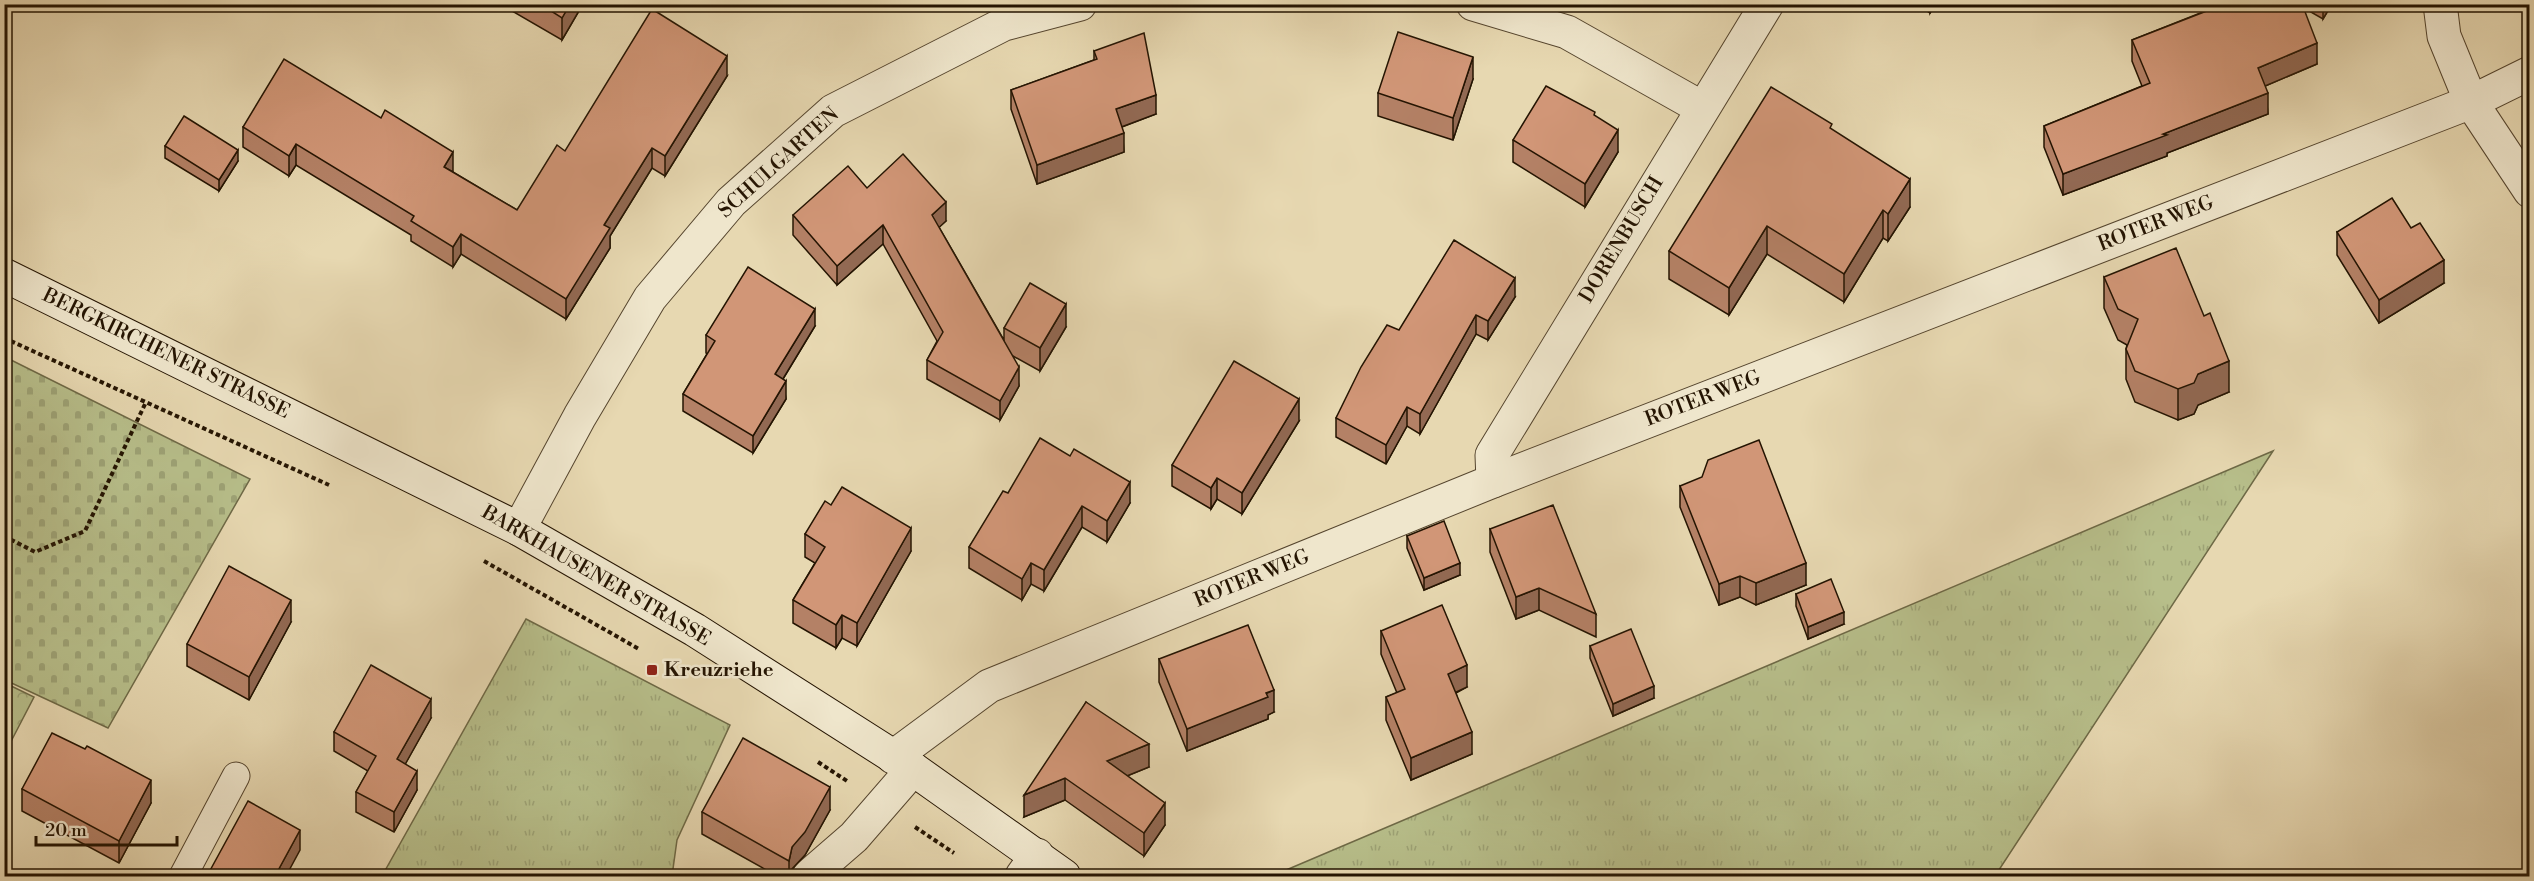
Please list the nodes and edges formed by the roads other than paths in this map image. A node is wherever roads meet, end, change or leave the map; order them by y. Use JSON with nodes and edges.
{"nodes":[{"id":1,"x":1080,"y":4,"type":"edge"},
{"id":2,"x":1473,"y":4,"type":"edge"},
{"id":3,"x":1767,"y":4,"type":"edge"},
{"id":4,"x":2440,"y":4,"type":"edge"},
{"id":5,"x":2529,"y":73,"type":"edge"},
{"id":6,"x":2471,"y":102,"type":"junction"},
{"id":7,"x":1702,"y":108,"type":"junction"},
{"id":8,"x":2529,"y":191,"type":"edge"},
{"id":9,"x":4,"y":275,"type":"edge"},
{"id":10,"x":327,"y":432,"type":"joint"},
{"id":11,"x":1493,"y":481,"type":"junction"},
{"id":12,"x":519,"y":529,"type":"junction"},
{"id":13,"x":903,"y":763,"type":"junction"},
{"id":14,"x":236,"y":776,"type":"dead end"},
{"id":15,"x":1029,"y":866,"type":"edge"},
{"id":16,"x":183,"y":876,"type":"edge"},
{"id":17,"x":809,"y":876,"type":"edge"},
{"id":18,"x":1064,"y":876,"type":"edge"}],
"edges":[{"from":1,"to":12,"type":"street","name":"SCHULGARTEN"},
{"from":2,"to":7,"type":"street"},
{"from":3,"to":7,"type":"street","name":"DORENBUSCH"},
{"from":4,"to":6,"type":"street"},
{"from":5,"to":6,"type":"street","name":"ROTER WEG"},
{"from":6,"to":8,"type":"street"},
{"from":6,"to":11,"type":"street","name":"ROTER WEG"},
{"from":7,"to":11,"type":"street","name":"DORENBUSCH"},
{"from":9,"to":10,"type":"street","name":"BERGKIRCHENER STRASSE"},
{"from":10,"to":12,"type":"street","name":"BARKHAUSENER STRASSE"},
{"from":11,"to":13,"type":"street","name":"ROTER WEG"},
{"from":12,"to":13,"type":"street","name":"BARKHAUSENER STRASSE"},
{"from":13,"to":15,"type":"street","name":"BARKHAUSENER STRASSE"},
{"from":13,"to":17,"type":"street","name":"ROTER WEG"},
{"from":14,"to":16,"type":"lane"},
{"from":15,"to":18,"type":"street","name":"BARKHAUSENER STRASSE"}]}
